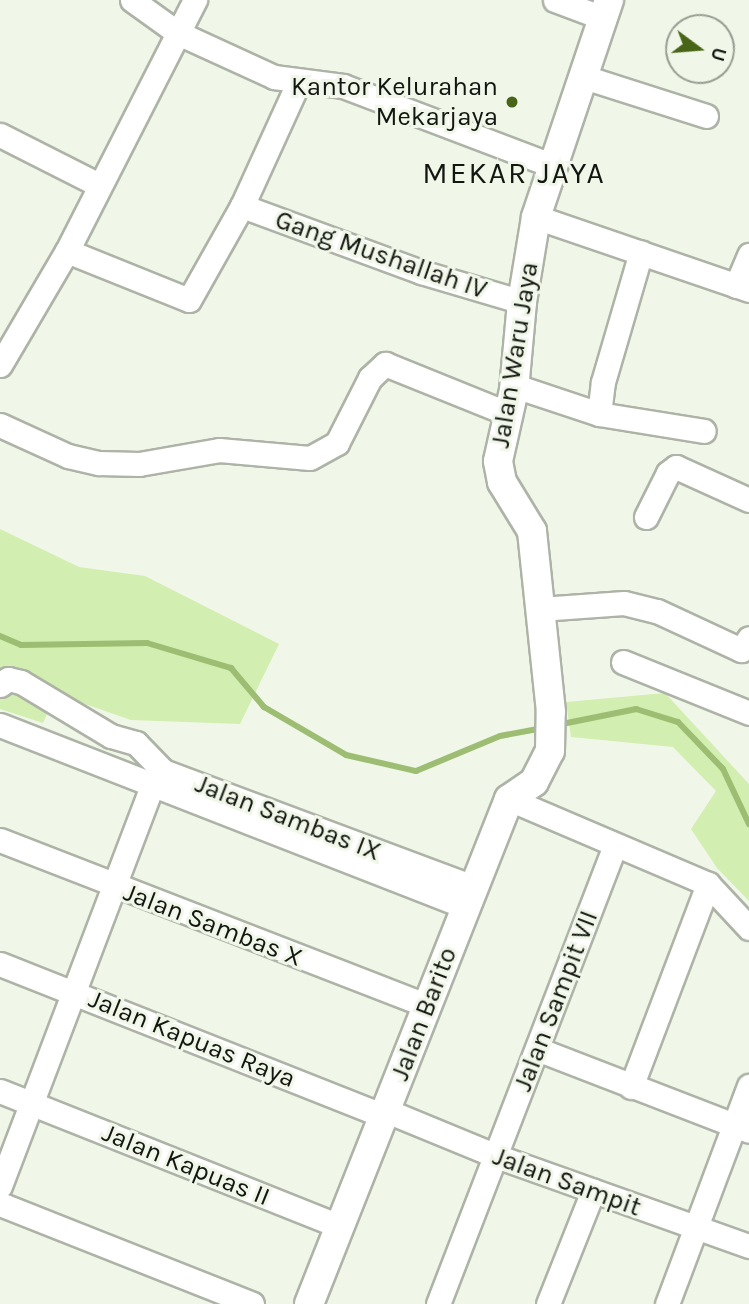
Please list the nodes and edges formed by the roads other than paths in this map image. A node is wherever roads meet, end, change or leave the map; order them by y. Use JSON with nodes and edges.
{"nodes":[{"id":1,"x":132,"y":0,"type":"edge"},
{"id":2,"x":195,"y":0,"type":"edge"},
{"id":3,"x":555,"y":0,"type":"edge"},
{"id":4,"x":606,"y":9,"type":"edge"},
{"id":5,"x":178,"y":33,"type":"junction"},
{"id":6,"x":583,"y":77,"type":"junction"},
{"id":7,"x":298,"y":83,"type":"junction"},
{"id":8,"x":706,"y":117,"type":"dead end"},
{"id":9,"x":0,"y":135,"type":"edge"},
{"id":10,"x":554,"y":166,"type":"junction"},
{"id":11,"x":99,"y":185,"type":"junction"},
{"id":12,"x":242,"y":206,"type":"junction"},
{"id":13,"x":536,"y":218,"type":"junction"},
{"id":14,"x":67,"y":251,"type":"junction"},
{"id":15,"x":641,"y":252,"type":"junction"},
{"id":16,"x":749,"y":255,"type":"edge"},
{"id":17,"x":743,"y":288,"type":"edge"},
{"id":18,"x":522,"y":302,"type":"junction"},
{"id":19,"x":0,"y":365,"type":"edge"},
{"id":20,"x":515,"y":386,"type":"junction"},
{"id":21,"x":509,"y":414,"type":"junction"},
{"id":22,"x":599,"y":414,"type":"junction"},
{"id":23,"x":0,"y":425,"type":"edge"},
{"id":24,"x":704,"y":430,"type":"dead end"},
{"id":25,"x":749,"y":500,"type":"edge"},
{"id":26,"x":646,"y":517,"type":"dead end"},
{"id":27,"x":540,"y":608,"type":"junction"},
{"id":28,"x":745,"y":644,"type":"edge"},
{"id":29,"x":623,"y":662,"type":"dead end"},
{"id":30,"x":0,"y":685,"type":"edge"},
{"id":31,"x":749,"y":713,"type":"edge"},
{"id":32,"x":0,"y":724,"type":"edge"},
{"id":33,"x":152,"y":785,"type":"junction"},
{"id":34,"x":509,"y":799,"type":"junction"},
{"id":35,"x":0,"y":840,"type":"edge"},
{"id":36,"x":615,"y":846,"type":"junction"},
{"id":37,"x":708,"y":884,"type":"junction"},
{"id":38,"x":113,"y":887,"type":"junction"},
{"id":39,"x":470,"y":897,"type":"junction"},
{"id":40,"x":749,"y":928,"type":"edge"},
{"id":41,"x":0,"y":964,"type":"edge"},
{"id":42,"x":75,"y":993,"type":"junction"},
{"id":43,"x":427,"y":1006,"type":"junction"},
{"id":44,"x":537,"y":1049,"type":"junction"},
{"id":45,"x":749,"y":1086,"type":"edge"},
{"id":46,"x":631,"y":1087,"type":"junction"},
{"id":47,"x":0,"y":1091,"type":"edge"},
{"id":48,"x":32,"y":1103,"type":"junction"},
{"id":49,"x":386,"y":1113,"type":"junction"},
{"id":50,"x":741,"y":1128,"type":"edge"},
{"id":51,"x":496,"y":1156,"type":"junction"},
{"id":52,"x":0,"y":1186,"type":"edge"},
{"id":53,"x":593,"y":1191,"type":"junction"},
{"id":54,"x":0,"y":1204,"type":"edge"},
{"id":55,"x":340,"y":1227,"type":"junction"},
{"id":56,"x":696,"y":1230,"type":"junction"},
{"id":57,"x":749,"y":1246,"type":"edge"},
{"id":58,"x":252,"y":1304,"type":"edge"},
{"id":59,"x":309,"y":1304,"type":"edge"},
{"id":60,"x":438,"y":1304,"type":"edge"},
{"id":61,"x":548,"y":1304,"type":"edge"},
{"id":62,"x":667,"y":1304,"type":"edge"}],
"edges":[{"from":1,"to":5,"type":"street"},
{"from":2,"to":5,"type":"street"},
{"from":3,"to":4,"type":"street"},
{"from":4,"to":6,"type":"street","name":"Jalan Waru Jaya"},
{"from":5,"to":7,"type":"street"},
{"from":5,"to":11,"type":"street"},
{"from":6,"to":8,"type":"street"},
{"from":6,"to":10,"type":"street","name":"Jalan Waru Jaya"},
{"from":7,"to":10,"type":"street"},
{"from":7,"to":12,"type":"street"},
{"from":9,"to":11,"type":"street"},
{"from":10,"to":13,"type":"street","name":"Jalan Waru Jaya"},
{"from":11,"to":14,"type":"street"},
{"from":12,"to":14,"type":"street"},
{"from":12,"to":18,"type":"street","name":"Gang Mushallah IV"},
{"from":13,"to":15,"type":"street"},
{"from":13,"to":18,"type":"street","name":"Jalan Waru Jaya"},
{"from":14,"to":19,"type":"street"},
{"from":15,"to":17,"type":"street"},
{"from":15,"to":22,"type":"street"},
{"from":16,"to":17,"type":"street"},
{"from":18,"to":20,"type":"street","name":"Jalan Waru Jaya"},
{"from":20,"to":21,"type":"street","name":"Jalan Waru Jaya"},
{"from":20,"to":22,"type":"street"},
{"from":21,"to":23,"type":"street"},
{"from":21,"to":27,"type":"street","name":"Jalan Waru Jaya"},
{"from":22,"to":24,"type":"street"},
{"from":25,"to":26,"type":"street"},
{"from":27,"to":28,"type":"street"},
{"from":27,"to":34,"type":"street","name":"Jalan Waru Jaya"},
{"from":29,"to":31,"type":"street"},
{"from":30,"to":39,"type":"street","name":"Jalan Sambas IX"},
{"from":32,"to":33,"type":"street"},
{"from":33,"to":38,"type":"street"},
{"from":33,"to":39,"type":"street"},
{"from":34,"to":36,"type":"street"},
{"from":34,"to":39,"type":"street","name":"Jalan Barito"},
{"from":35,"to":38,"type":"street","name":"Jalan Sambas X"},
{"from":36,"to":37,"type":"street"},
{"from":36,"to":44,"type":"street","name":"Jalan Sampit VII"},
{"from":37,"to":40,"type":"street"},
{"from":37,"to":46,"type":"street"},
{"from":38,"to":42,"type":"street"},
{"from":38,"to":43,"type":"street","name":"Jalan Sambas X"},
{"from":39,"to":43,"type":"street","name":"Jalan Barito"},
{"from":41,"to":42,"type":"street","name":"Jalan Kapuas Raya"},
{"from":42,"to":48,"type":"street"},
{"from":42,"to":49,"type":"street","name":"Jalan Kapuas Raya"},
{"from":43,"to":49,"type":"street","name":"Jalan Barito"},
{"from":44,"to":46,"type":"street"},
{"from":44,"to":51,"type":"street","name":"Jalan Sampit VII"},
{"from":45,"to":50,"type":"street"},
{"from":46,"to":50,"type":"street"},
{"from":47,"to":48,"type":"street","name":"Jalan Kapuas II"},
{"from":48,"to":52,"type":"street"},
{"from":48,"to":55,"type":"street","name":"Jalan Kapuas II"},
{"from":49,"to":51,"type":"street","name":"Jalan Sampit"},
{"from":49,"to":55,"type":"street","name":"Jalan Barito"},
{"from":50,"to":56,"type":"street"},
{"from":51,"to":53,"type":"street","name":"Jalan Sampit"},
{"from":51,"to":60,"type":"street","name":"Jalan Sampit VII"},
{"from":53,"to":56,"type":"street","name":"Jalan Sampit"},
{"from":53,"to":61,"type":"street"},
{"from":54,"to":58,"type":"street"},
{"from":55,"to":59,"type":"street","name":"Jalan Barito"},
{"from":56,"to":57,"type":"street","name":"Jalan Sampit"},
{"from":56,"to":62,"type":"street"}]}
